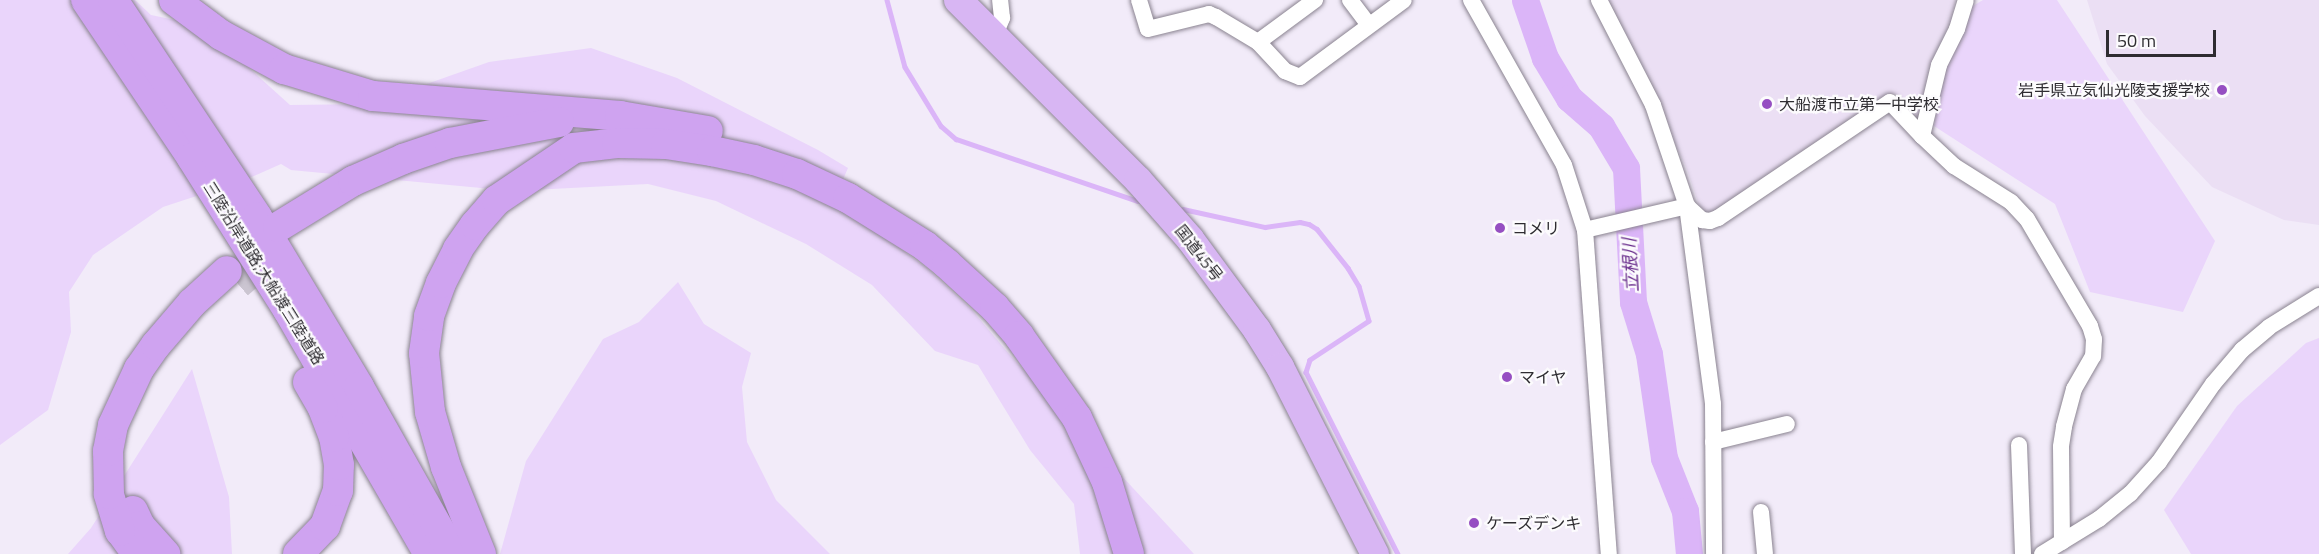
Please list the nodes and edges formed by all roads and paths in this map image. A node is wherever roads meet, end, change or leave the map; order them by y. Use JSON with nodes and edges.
{"nodes":[{"id":1,"x":86,"y":0,"type":"edge"},
{"id":2,"x":113,"y":0,"type":"edge"},
{"id":3,"x":174,"y":0,"type":"edge"},
{"id":4,"x":958,"y":0,"type":"edge"},
{"id":5,"x":1000,"y":0,"type":"edge"},
{"id":6,"x":1139,"y":0,"type":"edge"},
{"id":7,"x":1315,"y":0,"type":"edge"},
{"id":8,"x":1350,"y":0,"type":"edge"},
{"id":9,"x":1404,"y":0,"type":"edge"},
{"id":10,"x":1471,"y":0,"type":"edge"},
{"id":11,"x":1599,"y":0,"type":"edge"},
{"id":12,"x":1966,"y":0,"type":"edge"},
{"id":13,"x":1368,"y":25,"type":"junction"},
{"id":14,"x":994,"y":37,"type":"junction"},
{"id":15,"x":1258,"y":42,"type":"junction"},
{"id":16,"x":144,"y":84,"type":"junction"},
{"id":17,"x":618,"y":130,"type":"junction"},
{"id":18,"x":1922,"y":136,"type":"junction"},
{"id":19,"x":1682,"y":208,"type":"junction"},
{"id":20,"x":1585,"y":230,"type":"junction"},
{"id":21,"x":282,"y":235,"type":"tunnel mouth"},
{"id":22,"x":2319,"y":296,"type":"edge"},
{"id":23,"x":1787,"y":424,"type":"dead end"},
{"id":24,"x":1713,"y":442,"type":"junction"},
{"id":25,"x":2019,"y":445,"type":"dead end"},
{"id":26,"x":1761,"y":512,"type":"dead end"},
{"id":27,"x":2062,"y":542,"type":"junction"},
{"id":28,"x":137,"y":554,"type":"edge"},
{"id":29,"x":165,"y":554,"type":"edge"},
{"id":30,"x":298,"y":554,"type":"edge"},
{"id":31,"x":429,"y":554,"type":"edge"},
{"id":32,"x":453,"y":554,"type":"edge"},
{"id":33,"x":481,"y":554,"type":"edge"},
{"id":34,"x":1129,"y":554,"type":"edge"},
{"id":35,"x":1147,"y":554,"type":"edge"},
{"id":36,"x":1375,"y":554,"type":"edge"},
{"id":37,"x":1609,"y":554,"type":"edge"},
{"id":38,"x":1714,"y":554,"type":"edge"},
{"id":39,"x":1765,"y":554,"type":"edge"},
{"id":40,"x":2023,"y":554,"type":"edge"},
{"id":41,"x":2042,"y":554,"type":"edge"}],
"edges":[{"from":1,"to":16,"type":"highway","name":"三陸沿岸道路;大船渡三陸道路"},
{"from":2,"to":32,"type":"highway","name":"三陸沿岸道路;大船渡三陸道路"},
{"from":3,"to":17,"type":"highway"},
{"from":4,"to":14,"type":"highway","name":"国道45号"},
{"from":5,"to":14,"type":"street"},
{"from":6,"to":15,"type":"street"},
{"from":7,"to":15,"type":"street"},
{"from":8,"to":13,"type":"street"},
{"from":9,"to":13,"type":"street"},
{"from":10,"to":20,"type":"street"},
{"from":11,"to":19,"type":"street"},
{"from":12,"to":18,"type":"street"},
{"from":13,"to":15,"type":"street"},
{"from":14,"to":36,"type":"highway","name":"国道45号"},
{"from":16,"to":30,"type":"highway"},
{"from":16,"to":31,"type":"highway","name":"三陸沿岸道路;大船渡三陸道路"},
{"from":17,"to":21,"type":"highway"},
{"from":17,"to":33,"type":"highway"},
{"from":17,"to":34,"type":"highway"},
{"from":17,"to":35,"type":"highway"},
{"from":18,"to":19,"type":"street"},
{"from":18,"to":27,"type":"street"},
{"from":19,"to":20,"type":"street"},
{"from":19,"to":24,"type":"street"},
{"from":20,"to":37,"type":"street"},
{"from":22,"to":27,"type":"street"},
{"from":23,"to":24,"type":"street"},
{"from":24,"to":38,"type":"street"},
{"from":25,"to":40,"type":"street"},
{"from":26,"to":39,"type":"street"},
{"from":27,"to":41,"type":"street"},
{"from":28,"to":29,"type":"highway"}]}
